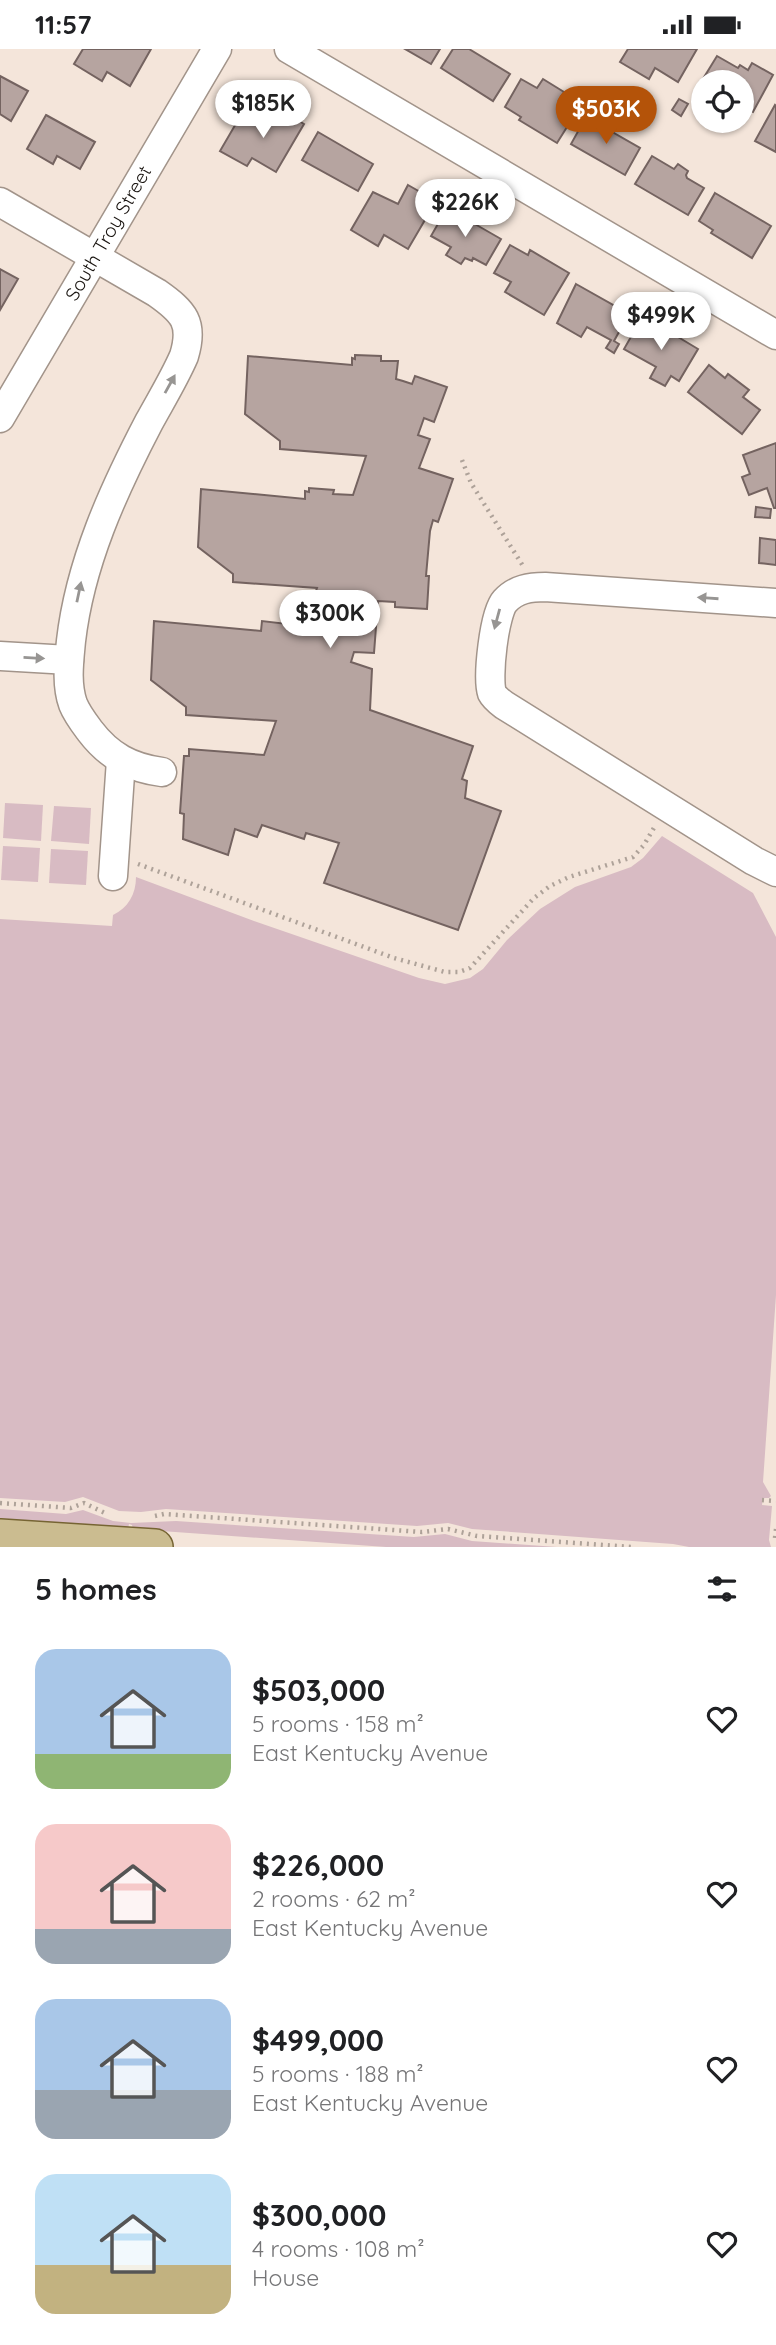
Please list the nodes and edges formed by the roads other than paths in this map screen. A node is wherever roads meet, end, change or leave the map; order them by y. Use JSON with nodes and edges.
{"nodes":[{"id":1,"x":216,"y":49,"type":"edge"},
{"id":2,"x":289,"y":49,"type":"edge"},
{"id":3,"x":0,"y":202,"type":"edge"},
{"id":4,"x":94,"y":257,"type":"junction"},
{"id":5,"x":776,"y":335,"type":"edge"},
{"id":6,"x":0,"y":418,"type":"edge"},
{"id":7,"x":776,"y":603,"type":"edge"},
{"id":8,"x":0,"y":656,"type":"edge"},
{"id":9,"x":69,"y":660,"type":"junction"},
{"id":10,"x":121,"y":760,"type":"junction"},
{"id":11,"x":162,"y":772,"type":"dead end"},
{"id":12,"x":114,"y":866,"type":"road end"},
{"id":13,"x":776,"y":872,"type":"edge"},
{"id":14,"x":151,"y":1533,"type":"edge"},
{"id":15,"x":0,"y":1537,"type":"edge"}],
"edges":[{"from":1,"to":4,"type":"street","name":"South Troy Street"},
{"from":2,"to":5,"type":"street"},
{"from":3,"to":4,"type":"street"},
{"from":4,"to":6,"type":"street","name":"South Troy Street"},
{"from":9,"to":4,"type":"street","one_way":true},
{"from":7,"to":13,"type":"street","one_way":true},
{"from":8,"to":9,"type":"street","one_way":true},
{"from":9,"to":10,"type":"street"},
{"from":10,"to":11,"type":"street"},
{"from":10,"to":12,"type":"street"},
{"from":14,"to":15,"type":"main road"}]}
